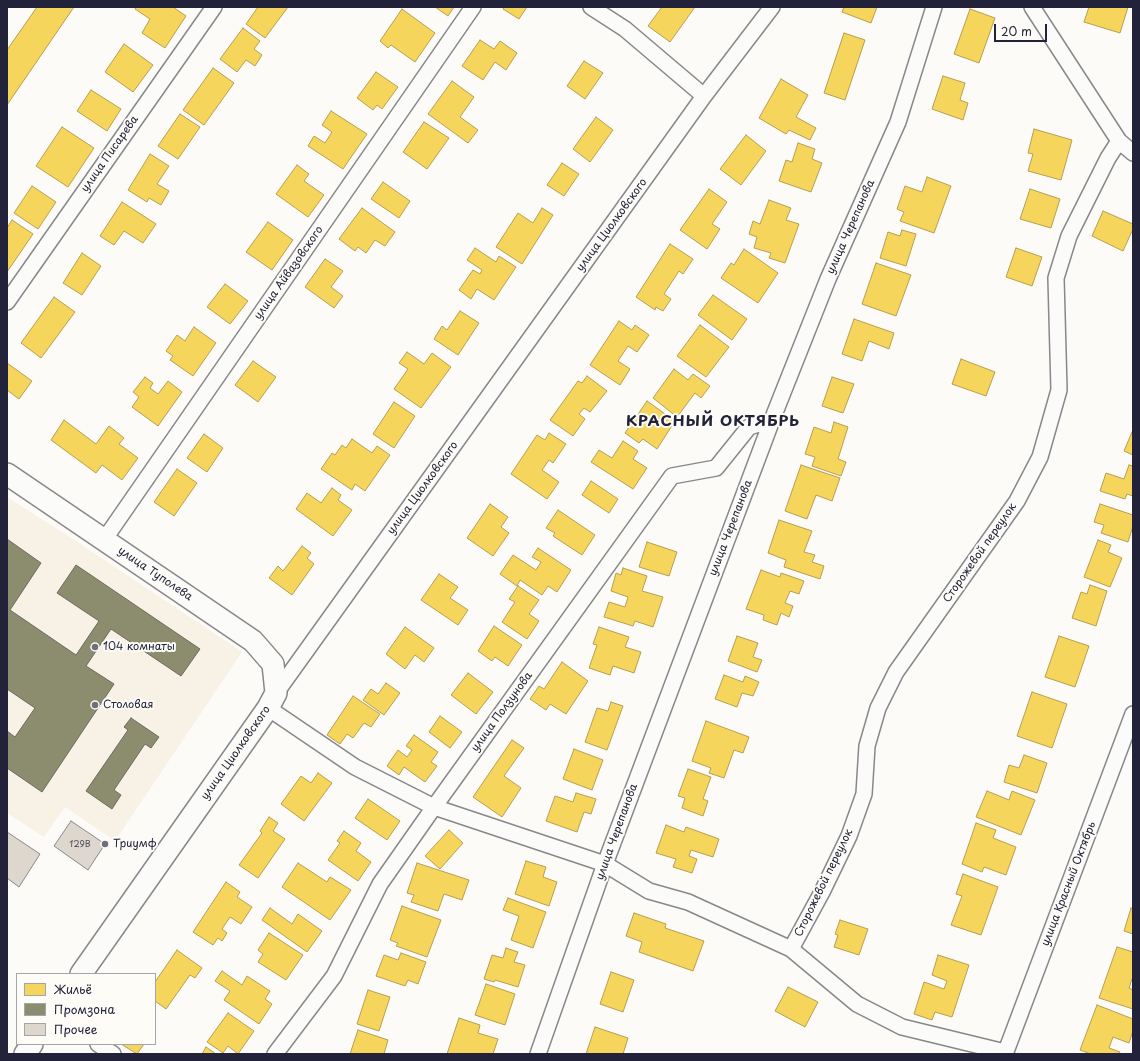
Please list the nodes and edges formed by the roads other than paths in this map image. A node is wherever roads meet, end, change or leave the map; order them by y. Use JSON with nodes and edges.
{"nodes":[{"id":1,"x":214,"y":7,"type":"edge"},
{"id":2,"x":473,"y":7,"type":"edge"},
{"id":3,"x":591,"y":7,"type":"edge"},
{"id":4,"x":772,"y":7,"type":"edge"},
{"id":5,"x":934,"y":7,"type":"edge"},
{"id":6,"x":1032,"y":7,"type":"edge"},
{"id":7,"x":704,"y":96,"type":"junction"},
{"id":8,"x":1119,"y":141,"type":"junction"},
{"id":9,"x":1133,"y":153,"type":"edge"},
{"id":10,"x":7,"y":302,"type":"edge"},
{"id":11,"x":772,"y":420,"type":"junction"},
{"id":12,"x":7,"y":474,"type":"edge"},
{"id":13,"x":104,"y":540,"type":"junction"},
{"id":14,"x":272,"y":701,"type":"junction"},
{"id":15,"x":1133,"y":714,"type":"edge"},
{"id":16,"x":434,"y":807,"type":"junction"},
{"id":17,"x":605,"y":864,"type":"junction"},
{"id":18,"x":791,"y":949,"type":"junction"},
{"id":19,"x":82,"y":973,"type":"edge"},
{"id":20,"x":31,"y":1045,"type":"edge"},
{"id":21,"x":100,"y":1045,"type":"edge"},
{"id":22,"x":1005,"y":1053,"type":"edge"},
{"id":23,"x":25,"y":1054,"type":"edge"},
{"id":24,"x":113,"y":1054,"type":"edge"},
{"id":25,"x":275,"y":1054,"type":"edge"},
{"id":26,"x":538,"y":1054,"type":"edge"}],
"edges":[{"from":1,"to":10,"type":"street","name":"улица Писарева"},
{"from":2,"to":13,"type":"street","name":"улица Айвазовского"},
{"from":3,"to":7,"type":"street"},
{"from":4,"to":7,"type":"street","name":"улица Циолковского"},
{"from":5,"to":11,"type":"street","name":"улица Черепанова"},
{"from":6,"to":8,"type":"street"},
{"from":7,"to":14,"type":"street","name":"улица Циолковского"},
{"from":8,"to":9,"type":"street"},
{"from":8,"to":18,"type":"street","name":"Сторожевой переулок"},
{"from":11,"to":16,"type":"street","name":"улица Ползунова"},
{"from":11,"to":17,"type":"street","name":"улица Черепанова"},
{"from":12,"to":13,"type":"street","name":"улица Туполева"},
{"from":13,"to":14,"type":"street","name":"улица Туполева"},
{"from":14,"to":16,"type":"street"},
{"from":14,"to":19,"type":"street","name":"улица Циолковского"},
{"from":15,"to":22,"type":"street","name":"улица Красный Октябрь"},
{"from":16,"to":17,"type":"street"},
{"from":16,"to":25,"type":"street","name":"улица Ползунова"},
{"from":17,"to":18,"type":"street"},
{"from":17,"to":26,"type":"street","name":"улица Черепанова"},
{"from":18,"to":22,"type":"street"},
{"from":20,"to":23,"type":"street"},
{"from":21,"to":24,"type":"street"}]}
